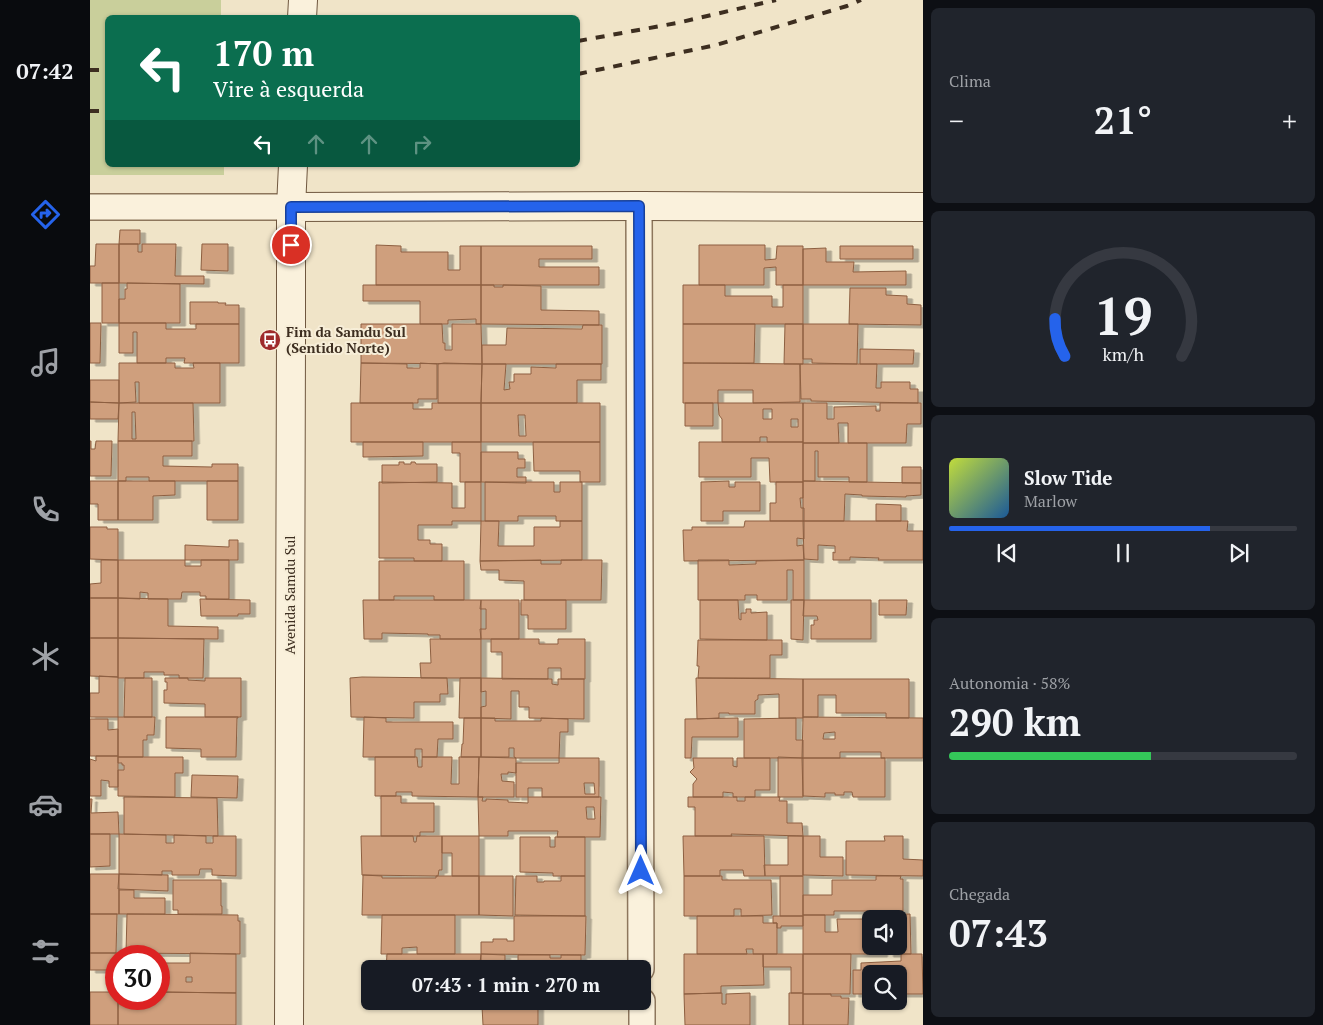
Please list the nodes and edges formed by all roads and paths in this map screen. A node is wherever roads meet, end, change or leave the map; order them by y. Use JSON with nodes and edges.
{"nodes":[{"id":1,"x":303,"y":0,"type":"edge"},
{"id":2,"x":302,"y":15,"type":"edge"},
{"id":3,"x":293,"y":167,"type":"edge"},
{"id":4,"x":639,"y":206,"type":"junction"},
{"id":5,"x":90,"y":207,"type":"edge"},
{"id":6,"x":291,"y":207,"type":"junction"},
{"id":7,"x":923,"y":207,"type":"edge"},
{"id":8,"x":642,"y":960,"type":"edge"},
{"id":9,"x":642,"y":1010,"type":"edge"},
{"id":10,"x":289,"y":1025,"type":"edge"},
{"id":11,"x":642,"y":1025,"type":"edge"}],
"edges":[{"from":1,"to":2,"type":"street"},
{"from":3,"to":6,"type":"street","name":"Avenida Samdu Sul"},
{"from":4,"to":6,"type":"street"},
{"from":4,"to":7,"type":"street"},
{"from":4,"to":8,"type":"street"},
{"from":5,"to":6,"type":"street"},
{"from":6,"to":10,"type":"street","name":"Avenida Samdu Sul"},
{"from":9,"to":11,"type":"street"}]}
